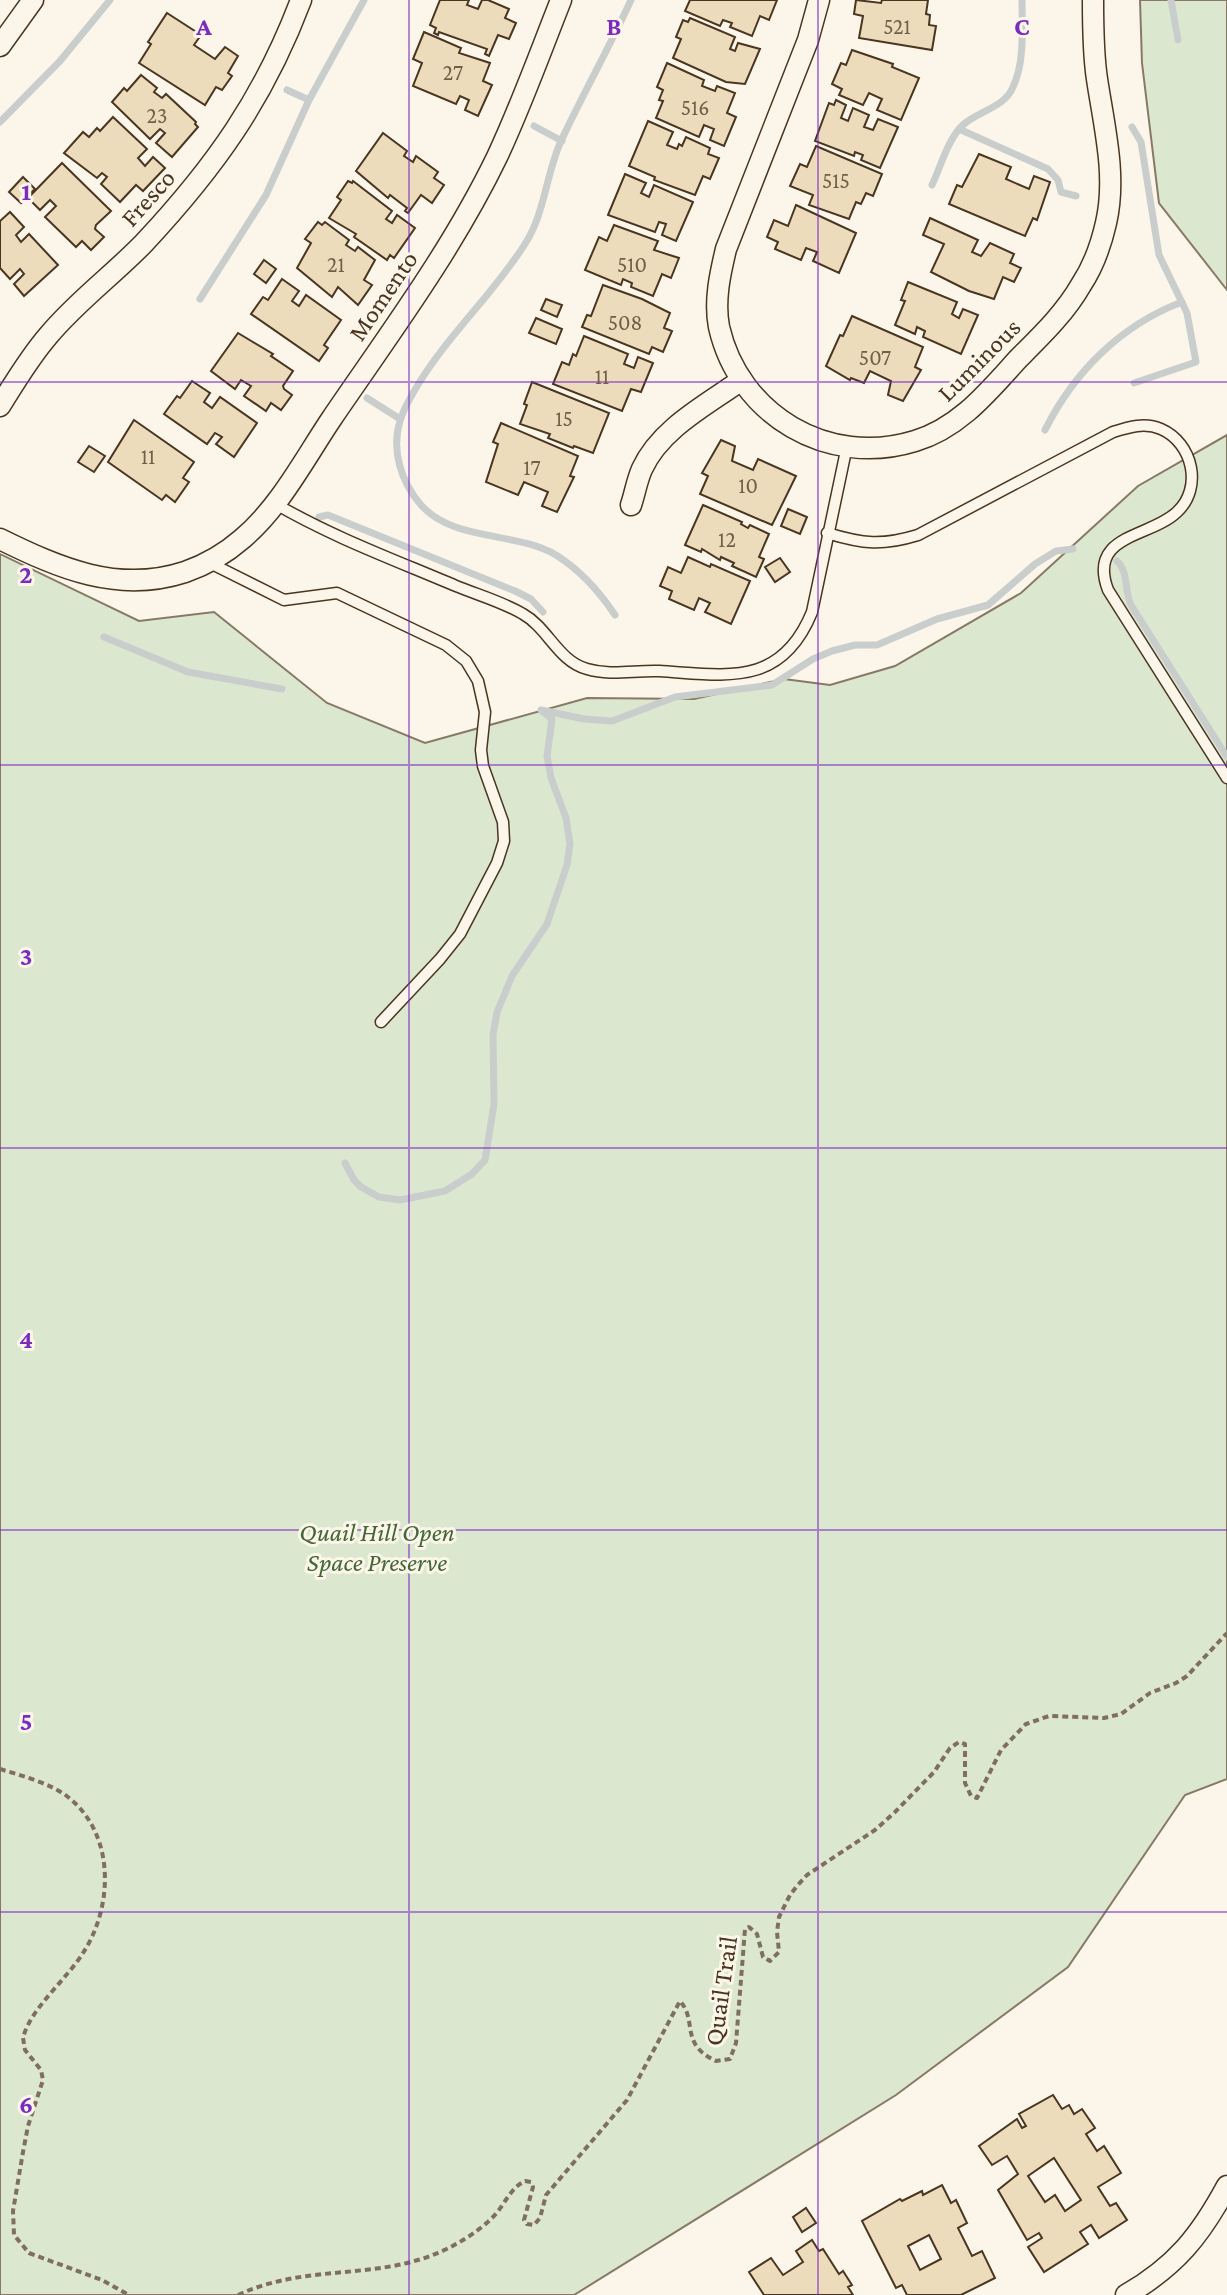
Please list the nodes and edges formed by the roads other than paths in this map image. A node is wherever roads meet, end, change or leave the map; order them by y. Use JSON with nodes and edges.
{"nodes":[{"id":1,"x":33,"y":0,"type":"edge"},
{"id":2,"x":301,"y":0,"type":"edge"},
{"id":3,"x":561,"y":0,"type":"edge"},
{"id":4,"x":819,"y":0,"type":"edge"},
{"id":5,"x":1093,"y":0,"type":"edge"},
{"id":6,"x":0,"y":46,"type":"edge"},
{"id":7,"x":740,"y":381,"type":"junction"},
{"id":8,"x":0,"y":406,"type":"edge"},
{"id":9,"x":847,"y":446,"type":"junction"},
{"id":10,"x":274,"y":503,"type":"junction"},
{"id":11,"x":631,"y":505,"type":"dead end"},
{"id":12,"x":827,"y":533,"type":"junction"},
{"id":13,"x":0,"y":539,"type":"edge"},
{"id":14,"x":208,"y":562,"type":"junction"},
{"id":15,"x":1227,"y":778,"type":"edge"},
{"id":16,"x":381,"y":1022,"type":"dead end"},
{"id":17,"x":1227,"y":2186,"type":"edge"},
{"id":18,"x":1126,"y":2295,"type":"edge"}],
"edges":[{"from":1,"to":6,"type":"street"},
{"from":2,"to":8,"type":"street","name":"Fresco"},
{"from":3,"to":10,"type":"street","name":"Momento"},
{"from":4,"to":7,"type":"street","name":"Luminous"},
{"from":5,"to":9,"type":"street","name":"Luminous"},
{"from":7,"to":9,"type":"street","name":"Luminous"},
{"from":7,"to":11,"type":"street"},
{"from":9,"to":12,"type":"lane"},
{"from":10,"to":12,"type":"lane"},
{"from":10,"to":14,"type":"street","name":"Momento"},
{"from":12,"to":15,"type":"lane"},
{"from":13,"to":14,"type":"street","name":"Momento"},
{"from":14,"to":16,"type":"lane"},
{"from":17,"to":18,"type":"street"}]}
